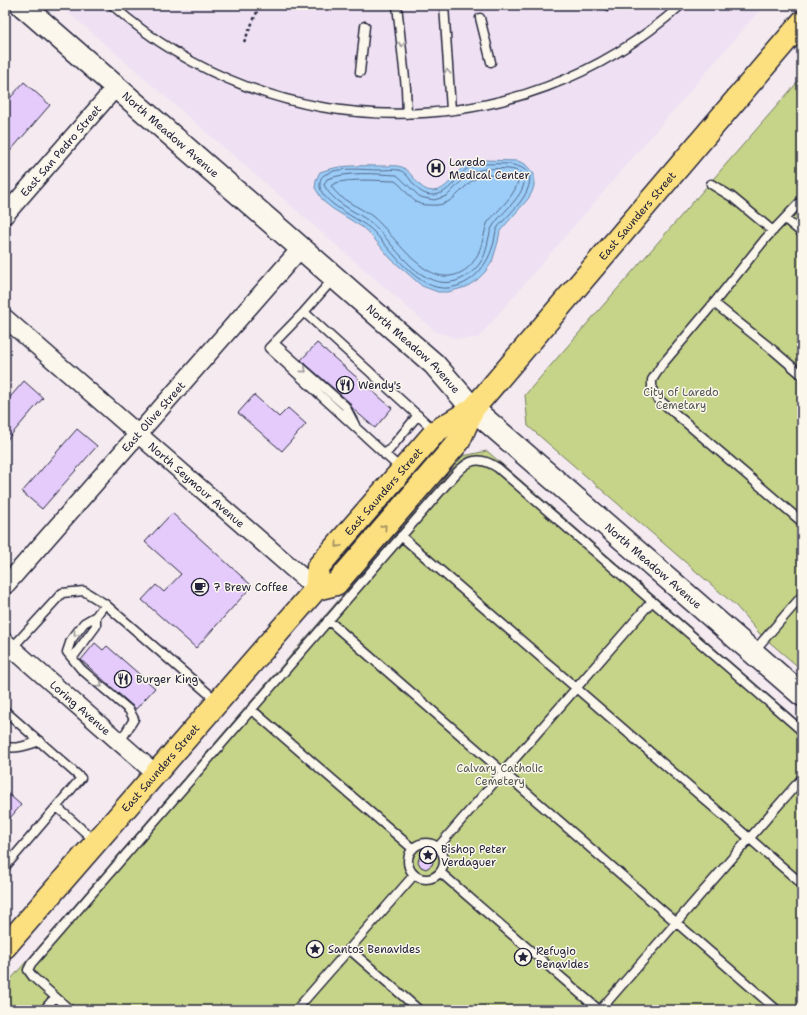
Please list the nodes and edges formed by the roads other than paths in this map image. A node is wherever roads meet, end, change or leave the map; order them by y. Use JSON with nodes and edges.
{"nodes":[{"id":1,"x":22,"y":5,"type":"edge"},
{"id":2,"x":112,"y":5,"type":"edge"},
{"id":3,"x":397,"y":5,"type":"edge"},
{"id":4,"x":444,"y":5,"type":"edge"},
{"id":5,"x":681,"y":5,"type":"edge"},
{"id":6,"x":480,"y":18,"type":"dead end"},
{"id":7,"x":802,"y":22,"type":"edge"},
{"id":8,"x":365,"y":26,"type":"dead end"},
{"id":9,"x":491,"y":62,"type":"dead end"},
{"id":10,"x":360,"y":72,"type":"dead end"},
{"id":11,"x":116,"y":87,"type":"junction"},
{"id":12,"x":451,"y":110,"type":"junction"},
{"id":13,"x":407,"y":114,"type":"junction"},
{"id":14,"x":711,"y":184,"type":"dead end"},
{"id":15,"x":802,"y":200,"type":"edge"},
{"id":16,"x":5,"y":215,"type":"edge"},
{"id":17,"x":785,"y":218,"type":"junction"},
{"id":18,"x":773,"y":231,"type":"junction"},
{"id":19,"x":802,"y":233,"type":"edge"},
{"id":20,"x":301,"y":248,"type":"junction"},
{"id":21,"x":334,"y":277,"type":"junction"},
{"id":22,"x":714,"y":303,"type":"junction"},
{"id":23,"x":304,"y":312,"type":"junction"},
{"id":24,"x":5,"y":318,"type":"edge"},
{"id":25,"x":802,"y":375,"type":"edge"},
{"id":26,"x":473,"y":409,"type":"junction"},
{"id":27,"x":418,"y":415,"type":"junction"},
{"id":28,"x":436,"y":431,"type":"junction"},
{"id":29,"x":138,"y":434,"type":"junction"},
{"id":30,"x":385,"y":455,"type":"junction"},
{"id":31,"x":402,"y":470,"type":"junction"},
{"id":32,"x":802,"y":522,"type":"edge"},
{"id":33,"x":401,"y":536,"type":"junction"},
{"id":34,"x":5,"y":586,"type":"edge"},
{"id":35,"x":316,"y":589,"type":"junction"},
{"id":36,"x":802,"y":596,"type":"edge"},
{"id":37,"x":652,"y":601,"type":"junction"},
{"id":38,"x":105,"y":604,"type":"junction"},
{"id":39,"x":328,"y":620,"type":"junction"},
{"id":40,"x":7,"y":644,"type":"edge"},
{"id":41,"x":753,"y":653,"type":"junction"},
{"id":42,"x":576,"y":688,"type":"junction"},
{"id":43,"x":802,"y":695,"type":"edge"},
{"id":44,"x":218,"y":702,"type":"junction"},
{"id":45,"x":251,"y":709,"type":"junction"},
{"id":46,"x":5,"y":712,"type":"edge"},
{"id":47,"x":802,"y":731,"type":"edge"},
{"id":48,"x":40,"y":741,"type":"junction"},
{"id":49,"x":120,"y":742,"type":"junction"},
{"id":50,"x":5,"y":746,"type":"edge"},
{"id":51,"x":503,"y":772,"type":"junction"},
{"id":52,"x":156,"y":774,"type":"junction"},
{"id":53,"x":802,"y":778,"type":"edge"},
{"id":54,"x":57,"y":807,"type":"junction"},
{"id":55,"x":749,"y":839,"type":"junction"},
{"id":56,"x":97,"y":842,"type":"junction"},
{"id":57,"x":438,"y":847,"type":"junction"},
{"id":58,"x":413,"y":849,"type":"junction"},
{"id":59,"x":5,"y":867,"type":"edge"},
{"id":60,"x":441,"y":874,"type":"junction"},
{"id":61,"x":414,"y":875,"type":"junction"},
{"id":62,"x":802,"y":884,"type":"edge"},
{"id":63,"x":676,"y":922,"type":"junction"},
{"id":64,"x":5,"y":947,"type":"edge"},
{"id":65,"x":349,"y":949,"type":"junction"},
{"id":66,"x":55,"y":997,"type":"junction"},
{"id":67,"x":44,"y":1010,"type":"edge"},
{"id":68,"x":70,"y":1010,"type":"edge"},
{"id":69,"x":296,"y":1010,"type":"edge"},
{"id":70,"x":419,"y":1010,"type":"edge"},
{"id":71,"x":600,"y":1010,"type":"edge"},
{"id":72,"x":777,"y":1010,"type":"edge"}],
"edges":[{"from":1,"to":11,"type":"street","name":"North Meadow Avenue"},
{"from":2,"to":13,"type":"lane"},
{"from":3,"to":13,"type":"lane","one_way":true},
{"from":12,"to":4,"type":"lane","one_way":true},
{"from":5,"to":12,"type":"lane"},
{"from":6,"to":9,"type":"lane"},
{"from":7,"to":26,"type":"main road","name":"East Saunders Street"},
{"from":8,"to":10,"type":"lane"},
{"from":11,"to":16,"type":"street","name":"East San Pedro Street"},
{"from":11,"to":20,"type":"street","name":"North Meadow Avenue"},
{"from":12,"to":13,"type":"lane"},
{"from":14,"to":18,"type":"lane"},
{"from":15,"to":17,"type":"lane"},
{"from":17,"to":18,"type":"lane"},
{"from":17,"to":19,"type":"lane"},
{"from":18,"to":22,"type":"lane"},
{"from":20,"to":21,"type":"street","name":"North Meadow Avenue"},
{"from":20,"to":29,"type":"street","name":"East Olive Street"},
{"from":21,"to":23,"type":"lane"},
{"from":21,"to":26,"type":"street","name":"North Meadow Avenue"},
{"from":22,"to":25,"type":"lane"},
{"from":22,"to":32,"type":"lane"},
{"from":23,"to":27,"type":"lane"},
{"from":23,"to":30,"type":"lane"},
{"from":24,"to":29,"type":"street","name":"North Seymour Avenue"},
{"from":26,"to":28,"type":"main road","name":"East Saunders Street"},
{"from":35,"to":26,"type":"main road","name":"East Saunders Street","one_way":true},
{"from":26,"to":41,"type":"street","name":"North Meadow Avenue"},
{"from":27,"to":28,"type":"lane"},
{"from":27,"to":30,"type":"lane"},
{"from":28,"to":31,"type":"main road","name":"East Saunders Street"},
{"from":29,"to":34,"type":"street","name":"East Olive Street"},
{"from":29,"to":35,"type":"street","name":"North Seymour Avenue"},
{"from":30,"to":31,"type":"lane"},
{"from":31,"to":35,"type":"main road","name":"East Saunders Street","one_way":true},
{"from":33,"to":37,"type":"lane"},
{"from":33,"to":39,"type":"lane"},
{"from":33,"to":42,"type":"lane"},
{"from":35,"to":44,"type":"main road","name":"East Saunders Street"},
{"from":36,"to":41,"type":"lane"},
{"from":37,"to":42,"type":"lane"},
{"from":37,"to":47,"type":"lane"},
{"from":38,"to":40,"type":"lane"},
{"from":38,"to":44,"type":"lane"},
{"from":38,"to":49,"type":"lane","one_way":true},
{"from":39,"to":45,"type":"lane"},
{"from":39,"to":51,"type":"lane"},
{"from":40,"to":49,"type":"street","name":"Loring Avenue"},
{"from":41,"to":43,"type":"street","name":"North Meadow Avenue"},
{"from":42,"to":51,"type":"lane"},
{"from":42,"to":55,"type":"lane"},
{"from":44,"to":52,"type":"main road","name":"East Saunders Street"},
{"from":45,"to":58,"type":"lane"},
{"from":45,"to":66,"type":"lane"},
{"from":46,"to":48,"type":"lane"},
{"from":48,"to":50,"type":"lane"},
{"from":48,"to":54,"type":"lane"},
{"from":49,"to":52,"type":"street","name":"Loring Avenue"},
{"from":51,"to":57,"type":"lane"},
{"from":51,"to":63,"type":"lane"},
{"from":52,"to":56,"type":"main road","name":"East Saunders Street"},
{"from":53,"to":55,"type":"lane"},
{"from":54,"to":56,"type":"lane"},
{"from":54,"to":59,"type":"lane"},
{"from":55,"to":62,"type":"lane"},
{"from":55,"to":63,"type":"lane"},
{"from":56,"to":64,"type":"main road","name":"East Saunders Street"},
{"from":57,"to":58,"type":"lane"},
{"from":57,"to":60,"type":"lane"},
{"from":58,"to":61,"type":"lane"},
{"from":60,"to":61,"type":"lane"},
{"from":60,"to":71,"type":"lane"},
{"from":61,"to":65,"type":"lane"},
{"from":63,"to":71,"type":"lane"},
{"from":63,"to":72,"type":"lane"},
{"from":65,"to":69,"type":"lane"},
{"from":65,"to":70,"type":"lane"},
{"from":66,"to":67,"type":"lane"},
{"from":66,"to":68,"type":"lane"}]}
